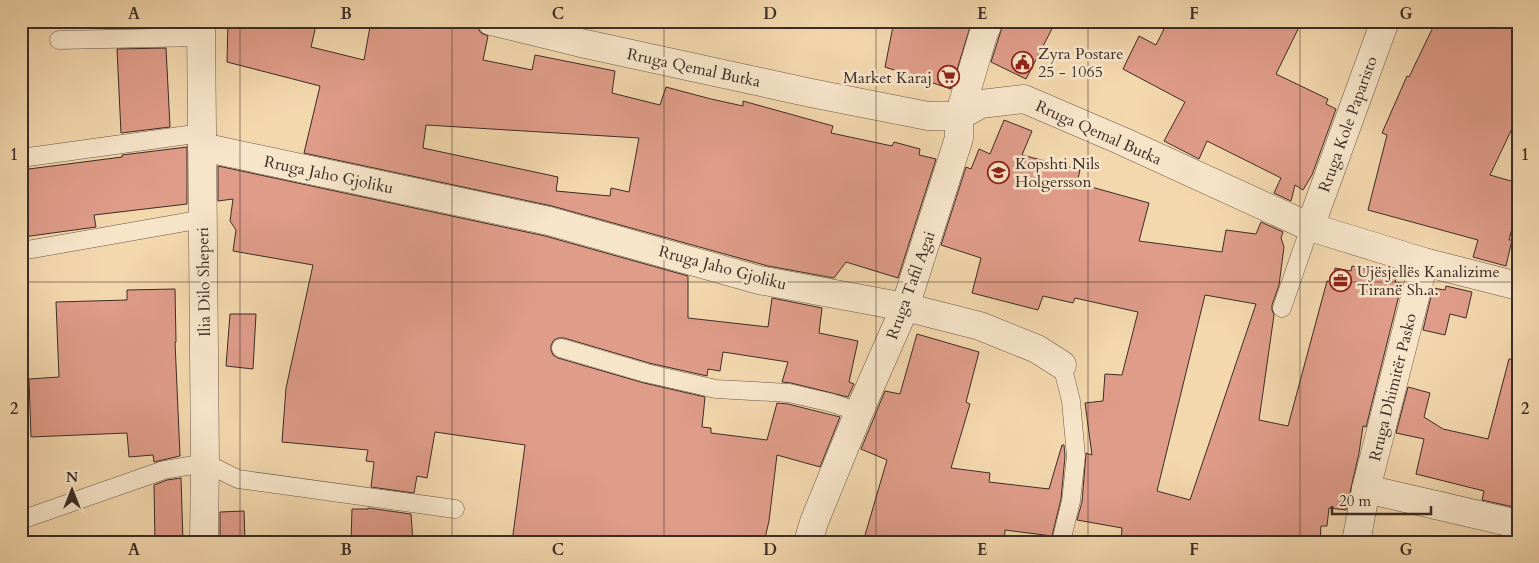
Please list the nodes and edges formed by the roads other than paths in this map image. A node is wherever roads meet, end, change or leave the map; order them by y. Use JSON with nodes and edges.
{"nodes":[{"id":1,"x":491,"y":21,"type":"edge"},
{"id":2,"x":989,"y":21,"type":"edge"},
{"id":3,"x":1380,"y":23,"type":"edge"},
{"id":4,"x":201,"y":29,"type":"edge"},
{"id":5,"x":59,"y":40,"type":"dead end"},
{"id":6,"x":959,"y":116,"type":"junction"},
{"id":7,"x":202,"y":140,"type":"junction"},
{"id":8,"x":21,"y":158,"type":"edge"},
{"id":9,"x":202,"y":219,"type":"junction"},
{"id":10,"x":1310,"y":227,"type":"junction"},
{"id":11,"x":21,"y":251,"type":"edge"},
{"id":12,"x":1424,"y":262,"type":"junction"},
{"id":13,"x":1518,"y":286,"type":"edge"},
{"id":14,"x":905,"y":307,"type":"junction"},
{"id":15,"x":1282,"y":308,"type":"dead end"},
{"id":16,"x":561,"y":348,"type":"dead end"},
{"id":17,"x":1062,"y":365,"type":"joint"},
{"id":18,"x":859,"y":412,"type":"junction"},
{"id":19,"x":205,"y":463,"type":"junction"},
{"id":20,"x":1366,"y":488,"type":"junction"},
{"id":21,"x":455,"y":509,"type":"dead end"},
{"id":22,"x":21,"y":520,"type":"edge"},
{"id":23,"x":1518,"y":524,"type":"edge"},
{"id":24,"x":204,"y":542,"type":"edge"},
{"id":25,"x":808,"y":542,"type":"edge"},
{"id":26,"x":1061,"y":542,"type":"edge"},
{"id":27,"x":1356,"y":542,"type":"edge"}],
"edges":[{"from":1,"to":6,"type":"street","name":"Rruga Qemal Butka"},
{"from":2,"to":6,"type":"street","name":"Rruga Tafil Agai"},
{"from":3,"to":10,"type":"street","name":"Rruga Kole Paparisto"},
{"from":4,"to":5,"type":"lane"},
{"from":4,"to":7,"type":"street","name":"Ilia Dilo Sheperi"},
{"from":6,"to":10,"type":"street","name":"Rruga Qemal Butka"},
{"from":6,"to":14,"type":"street","name":"Rruga Tafil Agai"},
{"from":7,"to":8,"type":"lane"},
{"from":7,"to":9,"type":"street","name":"Ilia Dilo Sheperi"},
{"from":7,"to":14,"type":"street","name":"Rruga Jaho Gjoliku"},
{"from":9,"to":11,"type":"lane"},
{"from":9,"to":19,"type":"street","name":"Ilia Dilo Sheperi"},
{"from":10,"to":12,"type":"street","name":"Rruga Qemal Butka"},
{"from":10,"to":15,"type":"lane"},
{"from":12,"to":13,"type":"street","name":"Rruga Qemal Butka"},
{"from":12,"to":20,"type":"street","name":"Rruga Dhimitër Pasko"},
{"from":14,"to":17,"type":"street","name":"Rruga Jaho Gjoliku"},
{"from":14,"to":18,"type":"street","name":"Rruga Tafil Agai"},
{"from":16,"to":18,"type":"lane"},
{"from":17,"to":26,"type":"lane","name":"Rruga Jaho Gjoliku"},
{"from":18,"to":25,"type":"street","name":"Rruga Tafil Agai"},
{"from":19,"to":21,"type":"lane"},
{"from":19,"to":22,"type":"lane"},
{"from":19,"to":24,"type":"street","name":"Ilia Dilo Sheperi"},
{"from":20,"to":23,"type":"street"},
{"from":20,"to":27,"type":"street","name":"Rruga Dhimitër Pasko"}]}
